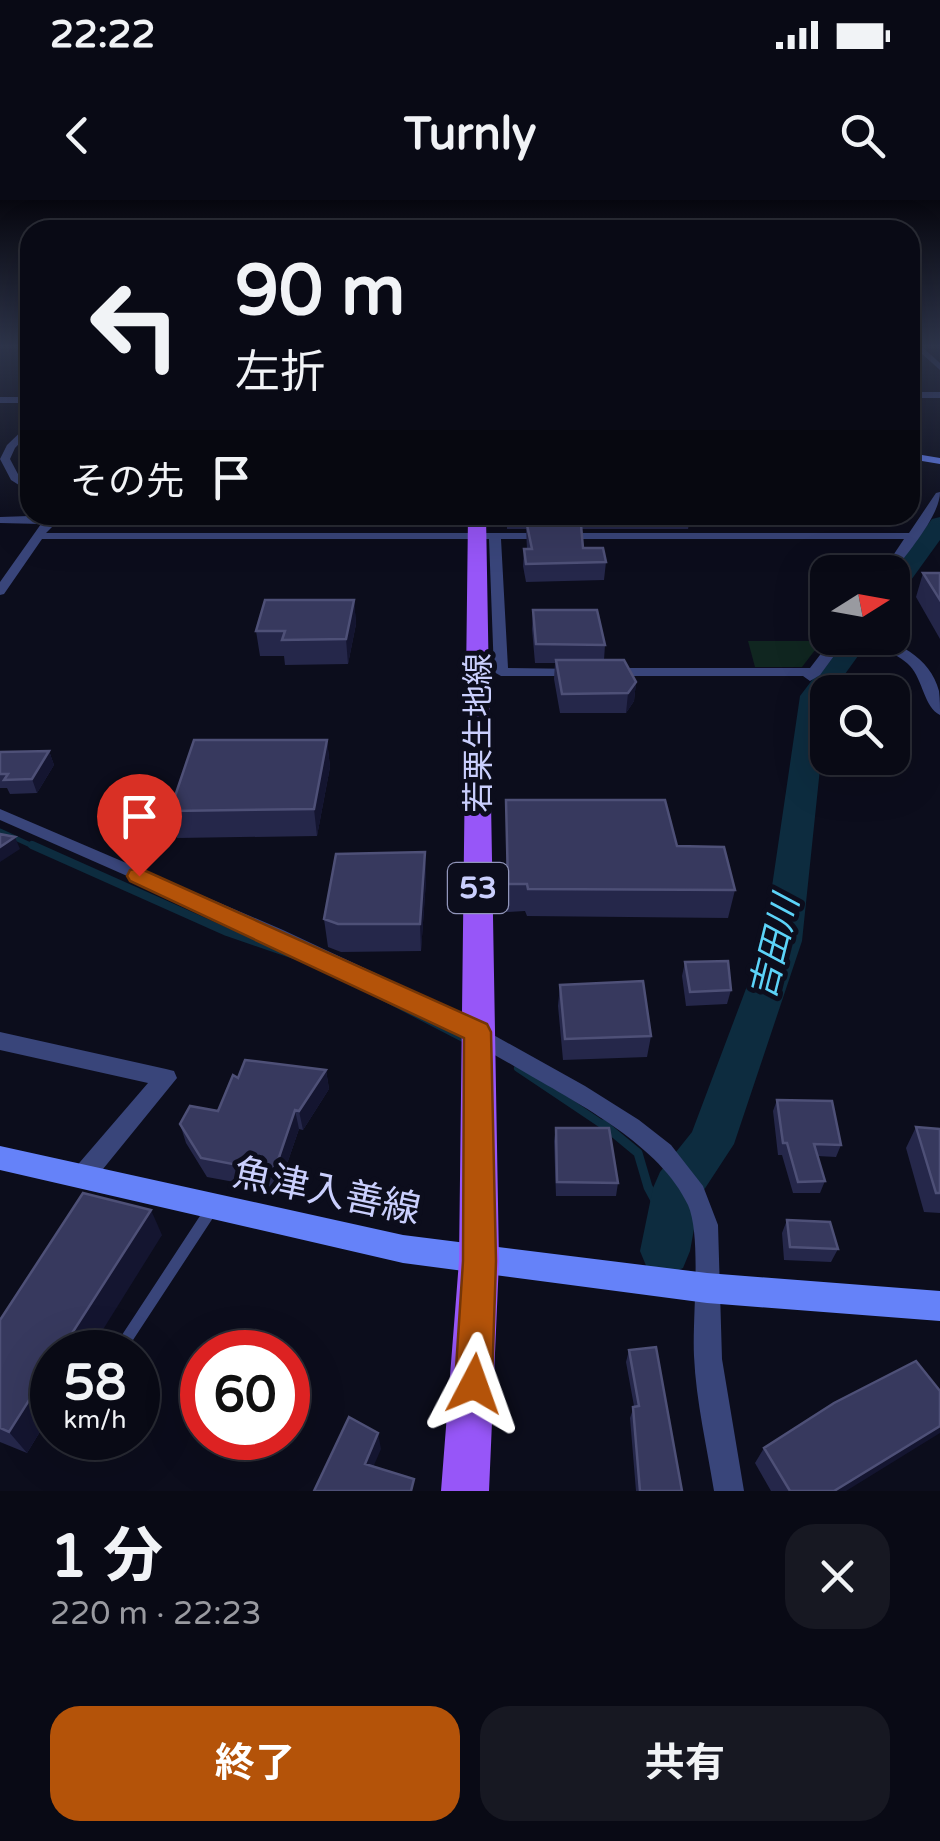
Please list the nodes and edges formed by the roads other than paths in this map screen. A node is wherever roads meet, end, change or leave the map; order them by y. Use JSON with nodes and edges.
{"nodes":[{"id":1,"x":20,"y":443,"type":"edge"},
{"id":2,"x":20,"y":481,"type":"edge"},
{"id":3,"x":940,"y":495,"type":"edge"},
{"id":4,"x":920,"y":508,"type":"edge"},
{"id":5,"x":930,"y":511,"type":"junction"},
{"id":6,"x":48,"y":525,"type":"edge"},
{"id":7,"x":483,"y":529,"type":"edge"},
{"id":8,"x":41,"y":536,"type":"junction"},
{"id":9,"x":915,"y":536,"type":"junction"},
{"id":10,"x":901,"y":555,"type":"edge"},
{"id":11,"x":0,"y":591,"type":"edge"},
{"id":12,"x":827,"y":655,"type":"edge"},
{"id":13,"x":909,"y":655,"type":"edge"},
{"id":14,"x":940,"y":711,"type":"edge"},
{"id":15,"x":0,"y":814,"type":"edge"},
{"id":16,"x":478,"y":1032,"type":"junction"},
{"id":17,"x":0,"y":1040,"type":"edge"},
{"id":18,"x":0,"y":1158,"type":"edge"},
{"id":19,"x":82,"y":1178,"type":"junction"},
{"id":20,"x":212,"y":1208,"type":"junction"},
{"id":21,"x":480,"y":1261,"type":"junction"},
{"id":22,"x":707,"y":1288,"type":"junction"},
{"id":23,"x":940,"y":1306,"type":"edge"},
{"id":24,"x":132,"y":1330,"type":"edge"},
{"id":25,"x":465,"y":1491,"type":"edge"},
{"id":26,"x":729,"y":1491,"type":"edge"}],
"edges":[{"from":1,"to":2,"type":"street"},
{"from":3,"to":5,"type":"street"},
{"from":4,"to":5,"type":"street"},
{"from":5,"to":9,"type":"street"},
{"from":6,"to":8,"type":"street"},
{"from":7,"to":8,"type":"street"},
{"from":7,"to":9,"type":"street"},
{"from":7,"to":12,"type":"street"},
{"from":7,"to":16,"type":"main road","name":"若栗生地線","number":"53"},
{"from":8,"to":11,"type":"street"},
{"from":9,"to":10,"type":"street"},
{"from":13,"to":14,"type":"street"},
{"from":15,"to":16,"type":"street"},
{"from":16,"to":21,"type":"main road","name":"若栗生地線","number":"53"},
{"from":16,"to":22,"type":"street"},
{"from":17,"to":19,"type":"street"},
{"from":18,"to":19,"type":"main road","name":"魚津入善線"},
{"from":19,"to":20,"type":"main road","name":"魚津入善線"},
{"from":20,"to":21,"type":"main road","name":"魚津入善線"},
{"from":20,"to":24,"type":"lane"},
{"from":21,"to":22,"type":"main road","name":"魚津入善線"},
{"from":21,"to":25,"type":"main road","name":"若栗生地線","number":"53"},
{"from":22,"to":23,"type":"main road","name":"魚津入善線"},
{"from":22,"to":26,"type":"street"}]}
